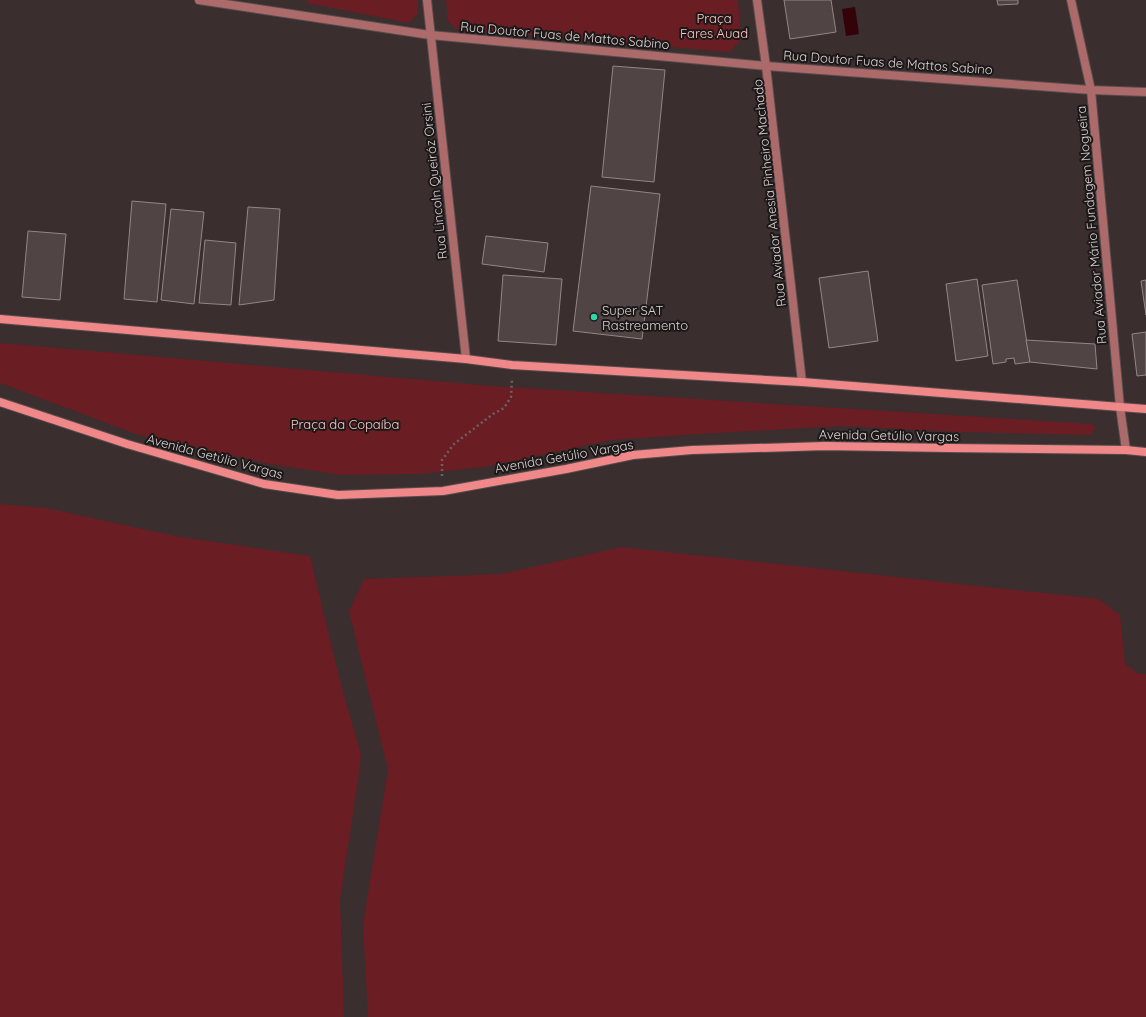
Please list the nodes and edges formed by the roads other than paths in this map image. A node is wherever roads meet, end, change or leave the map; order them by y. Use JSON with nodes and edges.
{"nodes":[{"id":1,"x":200,"y":0,"type":"edge"},
{"id":2,"x":427,"y":0,"type":"edge"},
{"id":3,"x":758,"y":0,"type":"edge"},
{"id":4,"x":1071,"y":0,"type":"edge"},
{"id":5,"x":430,"y":34,"type":"junction"},
{"id":6,"x":766,"y":66,"type":"junction"},
{"id":7,"x":1091,"y":90,"type":"junction"},
{"id":8,"x":1146,"y":92,"type":"edge"},
{"id":9,"x":0,"y":320,"type":"edge"},
{"id":10,"x":466,"y":359,"type":"junction"},
{"id":11,"x":802,"y":382,"type":"junction"},
{"id":12,"x":0,"y":402,"type":"edge"},
{"id":13,"x":1120,"y":407,"type":"junction"},
{"id":14,"x":1146,"y":409,"type":"edge"},
{"id":15,"x":1126,"y":450,"type":"junction"},
{"id":16,"x":1146,"y":452,"type":"edge"}],
"edges":[{"from":1,"to":5,"type":"street","name":"Rua Doutor Fuas de Mattos Sabino"},
{"from":2,"to":5,"type":"street","name":"Rua Lincoln Queiróz Orsini"},
{"from":3,"to":6,"type":"street","name":"Rua Aviador Anesia Pinheiro Machado"},
{"from":4,"to":7,"type":"street","name":"Rua Aviador Mário Fundagem Nogueira"},
{"from":5,"to":6,"type":"street","name":"Rua Doutor Fuas de Mattos Sabino"},
{"from":5,"to":10,"type":"street","name":"Rua Lincoln Queiróz Orsini"},
{"from":6,"to":7,"type":"street","name":"Rua Doutor Fuas de Mattos Sabino"},
{"from":6,"to":11,"type":"street","name":"Rua Aviador Anesia Pinheiro Machado"},
{"from":7,"to":8,"type":"street","name":"Rua Doutor Fuas de Mattos Sabino"},
{"from":7,"to":13,"type":"street","name":"Rua Aviador Mário Fundagem Nogueira"},
{"from":9,"to":10,"type":"main road"},
{"from":10,"to":11,"type":"main road"},
{"from":11,"to":13,"type":"main road"},
{"from":12,"to":15,"type":"main road","name":"Avenida Getúlio Vargas"},
{"from":13,"to":14,"type":"main road"},
{"from":13,"to":15,"type":"street","name":"Rua Aviador Mário Fundagem Nogueira"},
{"from":15,"to":16,"type":"main road","name":"Avenida Getúlio Vargas"}]}
